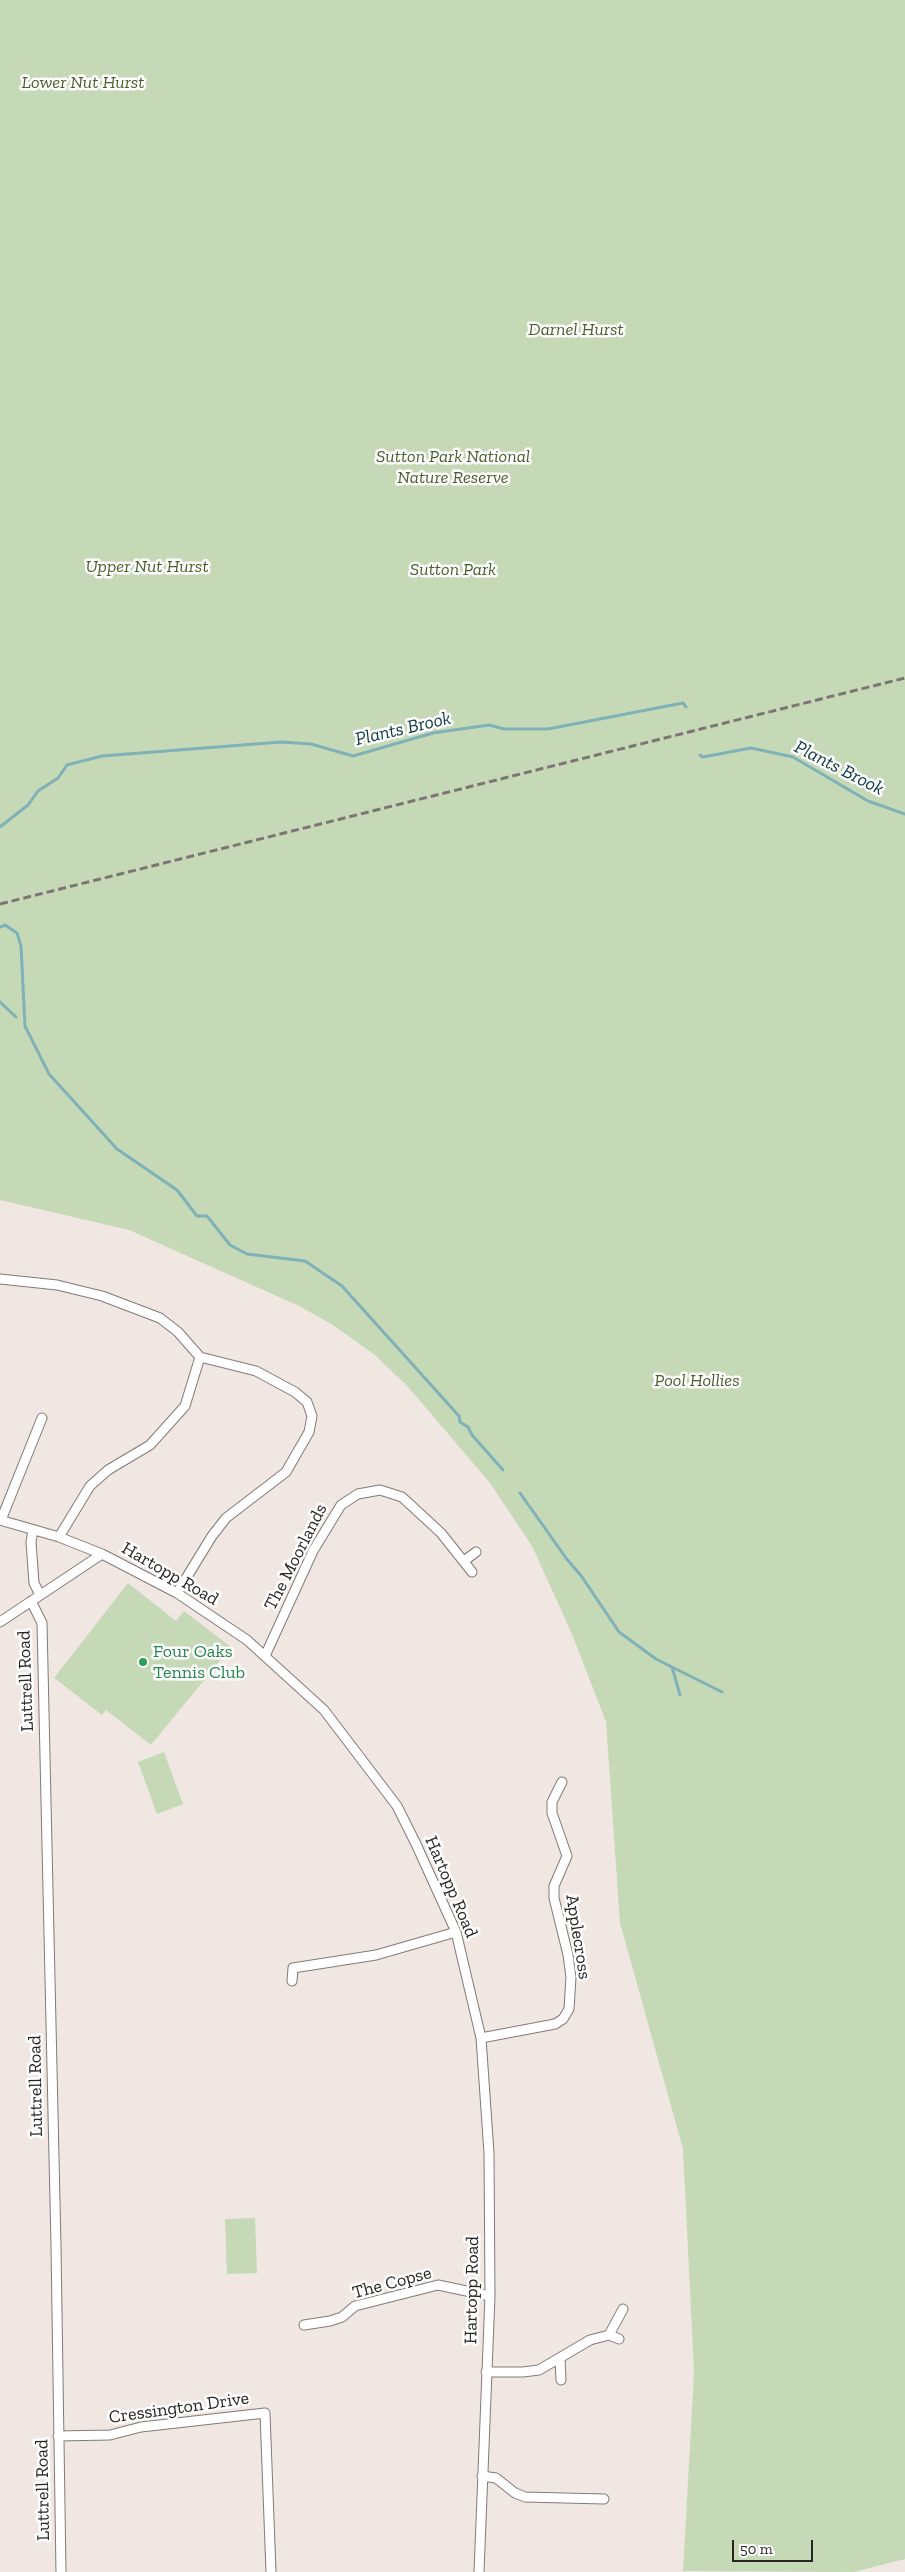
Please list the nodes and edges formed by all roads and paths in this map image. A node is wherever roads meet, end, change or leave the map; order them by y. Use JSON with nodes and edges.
{"nodes":[{"id":1,"x":0,"y":1279,"type":"edge"},
{"id":2,"x":200,"y":1356,"type":"junction"},
{"id":3,"x":42,"y":1418,"type":"dead end"},
{"id":4,"x":1,"y":1520,"type":"edge"},
{"id":5,"x":33,"y":1530,"type":"junction"},
{"id":6,"x":59,"y":1537,"type":"junction"},
{"id":7,"x":476,"y":1552,"type":"dead end"},
{"id":8,"x":102,"y":1554,"type":"junction"},
{"id":9,"x":464,"y":1561,"type":"junction"},
{"id":10,"x":472,"y":1572,"type":"dead end"},
{"id":11,"x":177,"y":1593,"type":"junction"},
{"id":12,"x":40,"y":1595,"type":"junction"},
{"id":13,"x":31,"y":1601,"type":"junction"},
{"id":14,"x":0,"y":1622,"type":"edge"},
{"id":15,"x":265,"y":1656,"type":"junction"},
{"id":16,"x":562,"y":1782,"type":"dead end"},
{"id":17,"x":456,"y":1932,"type":"junction"},
{"id":18,"x":292,"y":1981,"type":"dead end"},
{"id":19,"x":481,"y":2038,"type":"junction"},
{"id":20,"x":490,"y":2296,"type":"junction"},
{"id":21,"x":623,"y":2309,"type":"dead end"},
{"id":22,"x":304,"y":2325,"type":"dead end"},
{"id":23,"x":609,"y":2335,"type":"junction"},
{"id":24,"x":619,"y":2339,"type":"dead end"},
{"id":25,"x":560,"y":2358,"type":"junction"},
{"id":26,"x":486,"y":2372,"type":"junction"},
{"id":27,"x":561,"y":2380,"type":"dead end"},
{"id":28,"x":58,"y":2436,"type":"junction"},
{"id":29,"x":482,"y":2476,"type":"junction"},
{"id":30,"x":604,"y":2500,"type":"dead end"},
{"id":31,"x":61,"y":2572,"type":"edge"},
{"id":32,"x":271,"y":2572,"type":"edge"},
{"id":33,"x":479,"y":2572,"type":"edge"}],
"edges":[{"from":1,"to":2,"type":"street"},
{"from":2,"to":6,"type":"street"},
{"from":2,"to":11,"type":"street"},
{"from":3,"to":4,"type":"street"},
{"from":4,"to":5,"type":"street","name":"Hartopp Road"},
{"from":5,"to":6,"type":"street","name":"Hartopp Road"},
{"from":5,"to":12,"type":"street"},
{"from":6,"to":8,"type":"street","name":"Hartopp Road"},
{"from":7,"to":9,"type":"street"},
{"from":8,"to":11,"type":"street","name":"Hartopp Road"},
{"from":8,"to":12,"type":"street"},
{"from":9,"to":10,"type":"street","name":"The Moorlands"},
{"from":9,"to":15,"type":"street","name":"The Moorlands"},
{"from":11,"to":15,"type":"street","name":"Hartopp Road"},
{"from":12,"to":13,"type":"street"},
{"from":13,"to":14,"type":"street"},
{"from":13,"to":28,"type":"street","name":"Luttrell Road"},
{"from":15,"to":17,"type":"street","name":"Hartopp Road"},
{"from":16,"to":19,"type":"street","name":"Applecross"},
{"from":17,"to":18,"type":"street"},
{"from":17,"to":19,"type":"street","name":"Hartopp Road"},
{"from":19,"to":20,"type":"street","name":"Hartopp Road"},
{"from":20,"to":22,"type":"street","name":"The Copse"},
{"from":20,"to":26,"type":"street","name":"Hartopp Road"},
{"from":21,"to":23,"type":"street"},
{"from":23,"to":24,"type":"street"},
{"from":23,"to":25,"type":"street"},
{"from":25,"to":26,"type":"street"},
{"from":25,"to":27,"type":"street"},
{"from":26,"to":29,"type":"street","name":"Hartopp Road"},
{"from":28,"to":31,"type":"street","name":"Luttrell Road"},
{"from":28,"to":32,"type":"street","name":"Cressington Drive"},
{"from":29,"to":30,"type":"street"},
{"from":29,"to":33,"type":"street","name":"Hartopp Road"}]}
